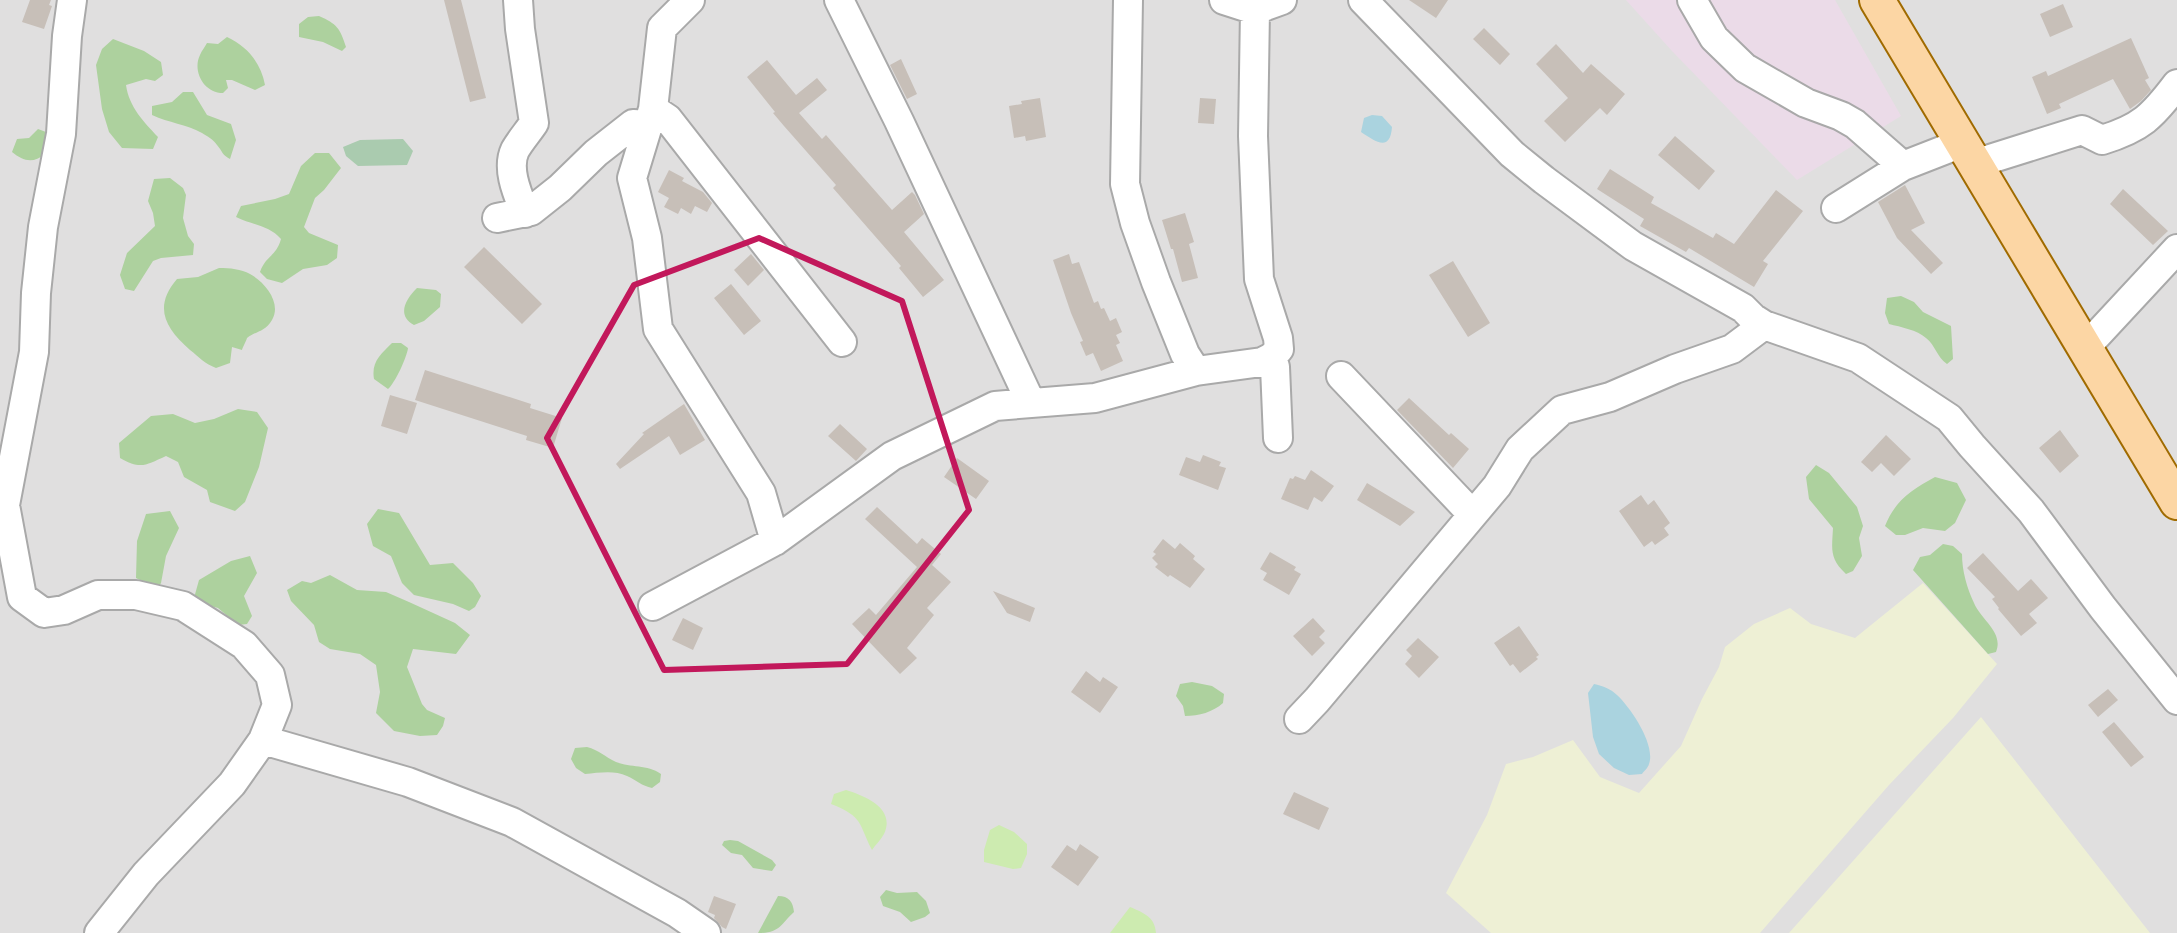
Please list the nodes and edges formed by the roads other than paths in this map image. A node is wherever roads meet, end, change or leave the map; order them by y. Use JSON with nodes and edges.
{"nodes":[{"id":1,"x":72,"y":0,"type":"edge"},
{"id":2,"x":518,"y":0,"type":"edge"},
{"id":3,"x":690,"y":0,"type":"edge"},
{"id":4,"x":839,"y":0,"type":"edge"},
{"id":5,"x":1128,"y":0,"type":"edge"},
{"id":6,"x":1224,"y":0,"type":"edge"},
{"id":7,"x":1282,"y":0,"type":"edge"},
{"id":8,"x":1363,"y":0,"type":"edge"},
{"id":9,"x":1692,"y":0,"type":"edge"},
{"id":10,"x":1877,"y":0,"type":"edge"},
{"id":11,"x":1255,"y":10,"type":"junction"},
{"id":12,"x":2177,"y":84,"type":"edge"},
{"id":13,"x":651,"y":117,"type":"junction"},
{"id":14,"x":1968,"y":154,"type":"junction"},
{"id":15,"x":1903,"y":166,"type":"junction"},
{"id":16,"x":1836,"y":208,"type":"dead end"},
{"id":17,"x":525,"y":213,"type":"junction"},
{"id":18,"x":497,"y":218,"type":"dead end"},
{"id":19,"x":2177,"y":249,"type":"edge"},
{"id":20,"x":1764,"y":325,"type":"junction"},
{"id":21,"x":842,"y":342,"type":"dead end"},
{"id":22,"x":2085,"y":348,"type":"junction"},
{"id":23,"x":1272,"y":357,"type":"junction"},
{"id":24,"x":1196,"y":371,"type":"junction"},
{"id":25,"x":1341,"y":376,"type":"dead end"},
{"id":26,"x":1031,"y":403,"type":"junction"},
{"id":27,"x":1278,"y":438,"type":"dead end"},
{"id":28,"x":2177,"y":502,"type":"edge"},
{"id":29,"x":3,"y":505,"type":"edge"},
{"id":30,"x":1472,"y":514,"type":"junction"},
{"id":31,"x":775,"y":541,"type":"junction"},
{"id":32,"x":653,"y":606,"type":"dead end"},
{"id":33,"x":2177,"y":700,"type":"edge"},
{"id":34,"x":1299,"y":719,"type":"dead end"},
{"id":35,"x":263,"y":740,"type":"junction"},
{"id":36,"x":99,"y":933,"type":"edge"},
{"id":37,"x":706,"y":933,"type":"edge"}],
"edges":[{"from":1,"to":29,"type":"street"},
{"from":2,"to":17,"type":"street"},
{"from":3,"to":13,"type":"street"},
{"from":4,"to":26,"type":"street"},
{"from":5,"to":24,"type":"street"},
{"from":6,"to":11,"type":"street"},
{"from":7,"to":11,"type":"street"},
{"from":8,"to":20,"type":"street"},
{"from":9,"to":15,"type":"street"},
{"from":10,"to":14,"type":"main road"},
{"from":11,"to":23,"type":"street"},
{"from":12,"to":14,"type":"street"},
{"from":13,"to":17,"type":"street"},
{"from":13,"to":21,"type":"street"},
{"from":13,"to":31,"type":"street"},
{"from":14,"to":15,"type":"street"},
{"from":14,"to":22,"type":"main road"},
{"from":15,"to":16,"type":"street"},
{"from":17,"to":18,"type":"street"},
{"from":19,"to":22,"type":"street"},
{"from":20,"to":30,"type":"street"},
{"from":20,"to":33,"type":"street"},
{"from":22,"to":28,"type":"main road"},
{"from":23,"to":24,"type":"street"},
{"from":23,"to":27,"type":"street"},
{"from":24,"to":26,"type":"street"},
{"from":25,"to":30,"type":"street"},
{"from":26,"to":31,"type":"street"},
{"from":29,"to":35,"type":"street"},
{"from":30,"to":34,"type":"street"},
{"from":31,"to":32,"type":"street"},
{"from":35,"to":36,"type":"street"},
{"from":35,"to":37,"type":"street"}]}
